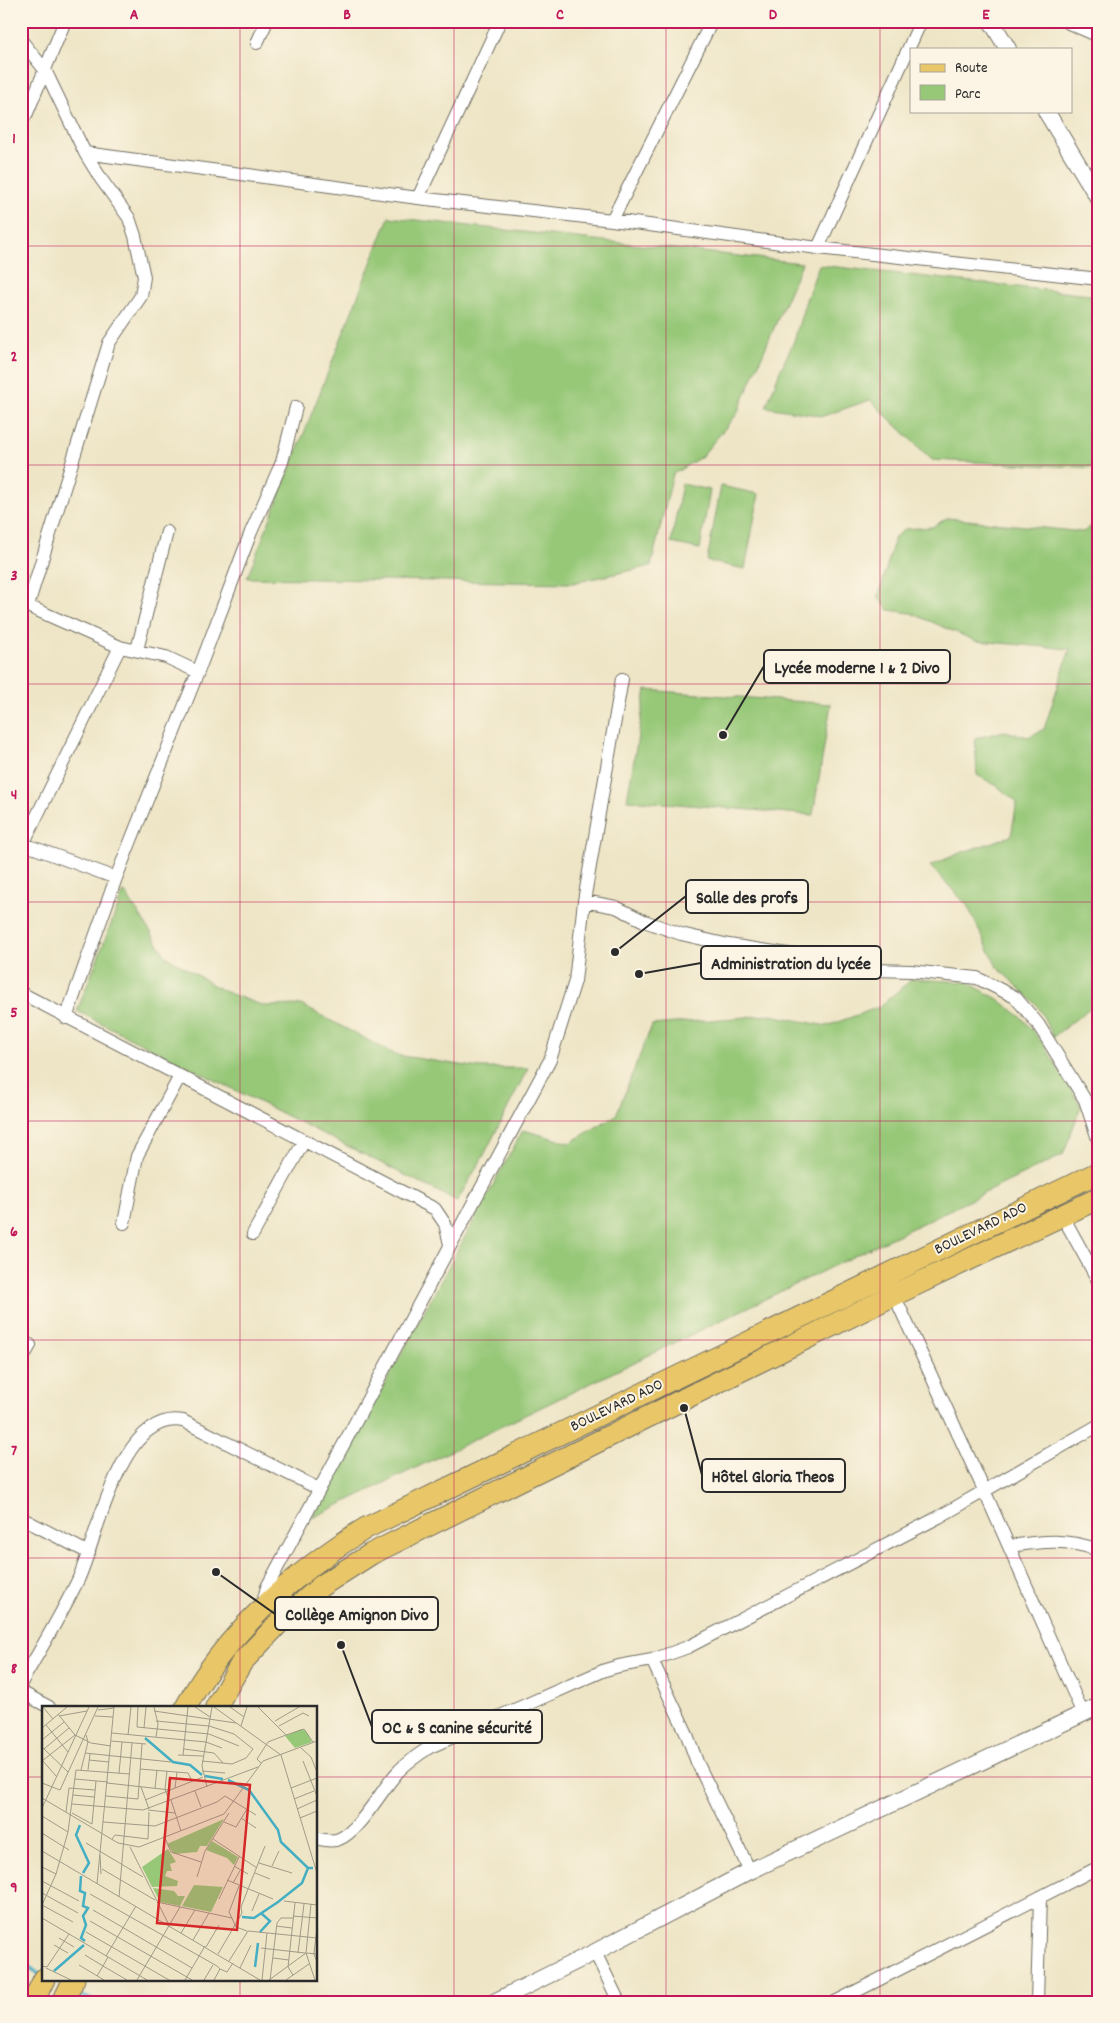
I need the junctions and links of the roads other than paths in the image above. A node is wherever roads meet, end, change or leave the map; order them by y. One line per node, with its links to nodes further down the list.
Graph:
1 (65, 21): 12 (street)
2 (267, 21): 10 (street)
3 (500, 21): 16 (street)
4 (712, 21): 18 (street)
5 (921, 21): 19 (street)
6 (991, 21): 11 (street)
7 (1069, 21): 8 (street)
8 (1099, 34)
9 (21, 40): 12 (street)
10 (257, 43)
11 (1007, 48)
12 (45, 70): 14 (street); 15 (street)
13 (1047, 112): 17 (street)
14 (21, 122)
15 (85, 154): 16 (street); 23 (street)
16 (418, 198): 18 (street)
17 (1099, 199)
18 (612, 220): 19 (street)
19 (818, 248): 20 (street)
20 (1099, 279)
21 (296, 407): 26 (street)
22 (167, 532): 25 (street)
23 (24, 604): 24 (street)
24 (120, 647): 25 (street); 28 (street)
25 (137, 650): 26 (street)
26 (198, 672): 29 (street)
27 (622, 679): 30 (street)
28 (22, 843): 29 (street)
29 (116, 878): 32 (street)
30 (584, 901): 35 (street); 41 (street)
31 (21, 993): 32 (street)
32 (66, 1018): 33 (street)
33 (180, 1076): 34 (street); 39 (street)
34 (304, 1141): 40 (street); 41 (street)
35 (1099, 1142)
36 (1099, 1172): 53 (main road, BOULEVARD ADO)
37 (1099, 1198): 38 (main road, BOULEVARD ADO)
38 (1062, 1215): 42 (street); 43 (main road, BOULEVARD ADO)
39 (124, 1223)
40 (253, 1234)
41 (450, 1244): 47 (street)
42 (1099, 1282)
43 (894, 1295): 48 (street); 59 (main road, BOULEVARD ADO)
44 (30, 1345): 45 (street)
45 (21, 1361)
46 (1099, 1425): 48 (street)
47 (319, 1489): 52 (street); 53 (street)
48 (984, 1490): 50 (street); 54 (street)
49 (21, 1518): 52 (street)
50 (1009, 1546): 51 (street); 61 (street)
51 (1099, 1550)
52 (89, 1553): 55 (street)
53 (261, 1611): 58 (main road, BOULEVARD ADO)
54 (652, 1660): 62 (street); 64 (street)
55 (21, 1683)
56 (21, 1692): 57 (street)
57 (47, 1706)
58 (187, 1706)
59 (217, 1706)
60 (1099, 1706): 61 (street)
61 (1083, 1714): 64 (street)
62 (318, 1839)
63 (1099, 1867): 65 (street)
64 (750, 1871): 66 (street)
65 (1040, 1897): 71 (street); 72 (street)
66 (595, 1952): 69 (street); 70 (street)
67 (43, 1981): 68 (main road)
68 (33, 2002)
69 (494, 2002)
70 (619, 2002)
71 (835, 2002)
72 (1037, 2002)

